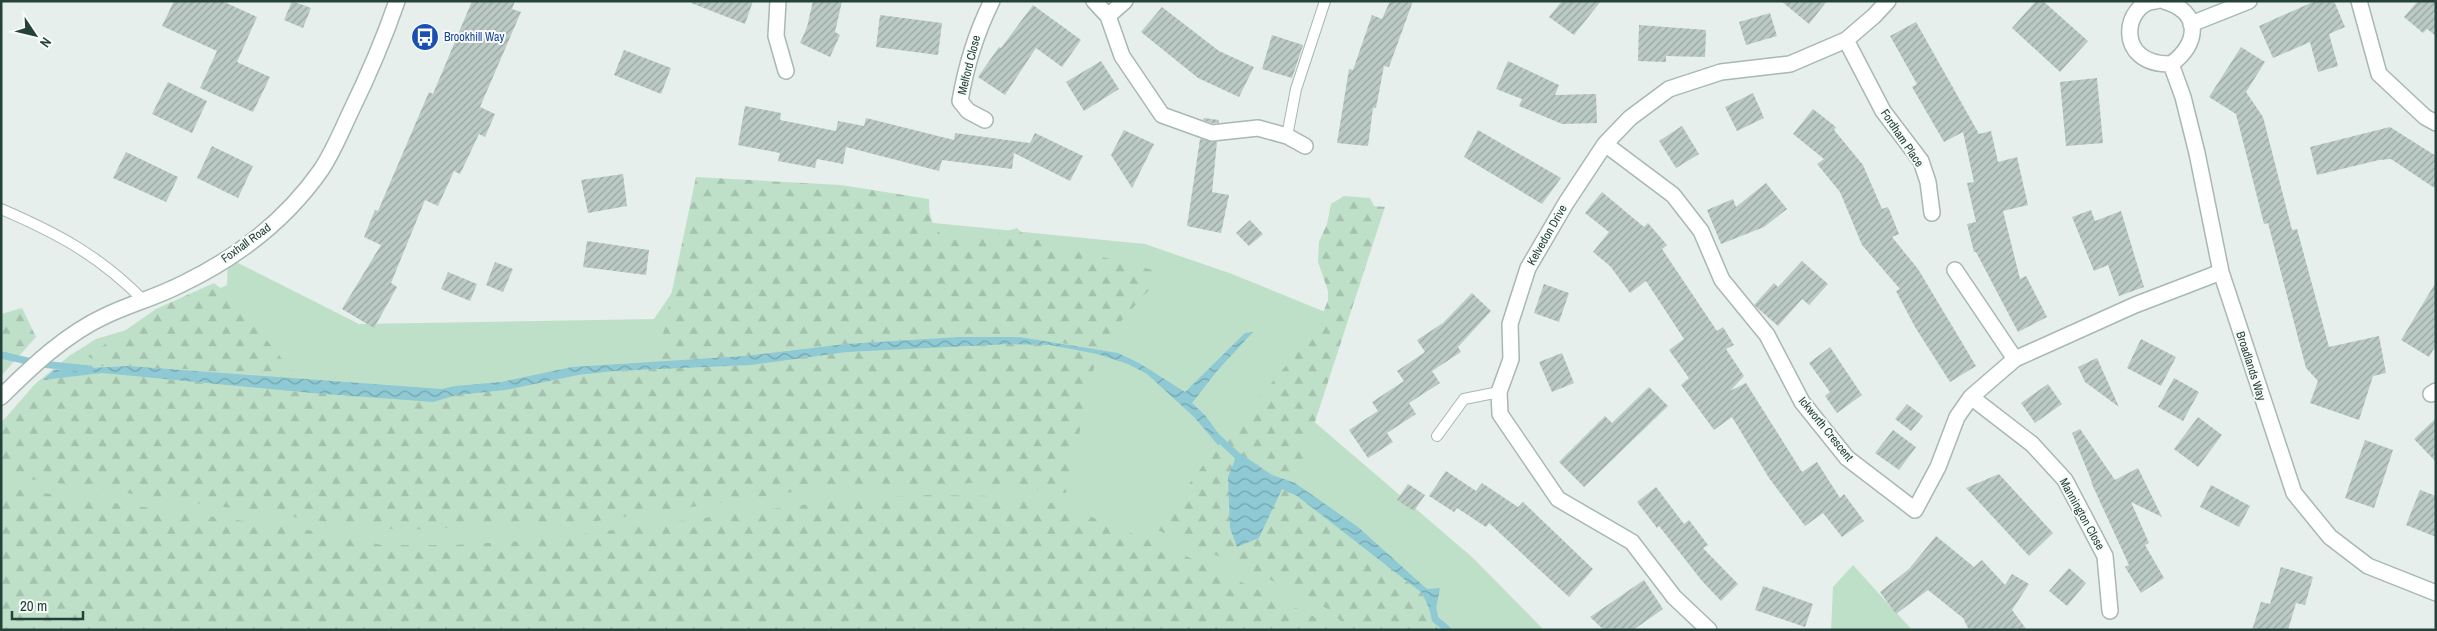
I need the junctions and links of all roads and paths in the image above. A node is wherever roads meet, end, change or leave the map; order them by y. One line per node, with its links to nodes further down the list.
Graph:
1 (398, 1): 27 (street, Foxhall Road)
2 (778, 1): 17 (street)
3 (992, 1): 18 (street, Melford Close)
4 (1094, 1): 13 (street)
5 (1125, 1): 13 (street)
6 (1325, 1): 20 (lane)
7 (1888, 1): 15 (street, Kelvedon Drive)
8 (2152, 1): 9 (street); 16 (street)
9 (2156, 1)
10 (2164, 1): 14 (street)
11 (2249, 1): 14 (street)
12 (2359, 1): 19 (street)
13 (1108, 16): 20 (street)
14 (2192, 24): 16 (street)
15 (1846, 40): 21 (street, Kelvedon Drive); 24 (street, Fordham Place)
16 (2171, 64): 26 (street, Broadlands Way)
17 (786, 71)
18 (985, 120)
19 (2436, 123)
20 (1287, 136): 22 (street)
21 (1605, 144): 29 (street, Kelvedon Drive); 31 (street, Ickworth Crescent)
22 (1305, 146)
23 (1, 209): 27 (lane)
24 (1932, 213)
25 (1955, 270): 28 (street)
26 (2221, 272): 28 (street, Ickworth Crescent); 33 (street, Broadlands Way)
27 (143, 300): 30 (street, Foxhall Road)
28 (2015, 359): 31 (street, Ickworth Crescent)
29 (1499, 392): 32 (lane); 35 (street, Kelvedon Drive)
30 (1, 397)
31 (1971, 397): 34 (street, Mannington Close)
32 (1437, 436)
33 (2436, 594)
34 (2110, 611)
35 (1709, 630)

